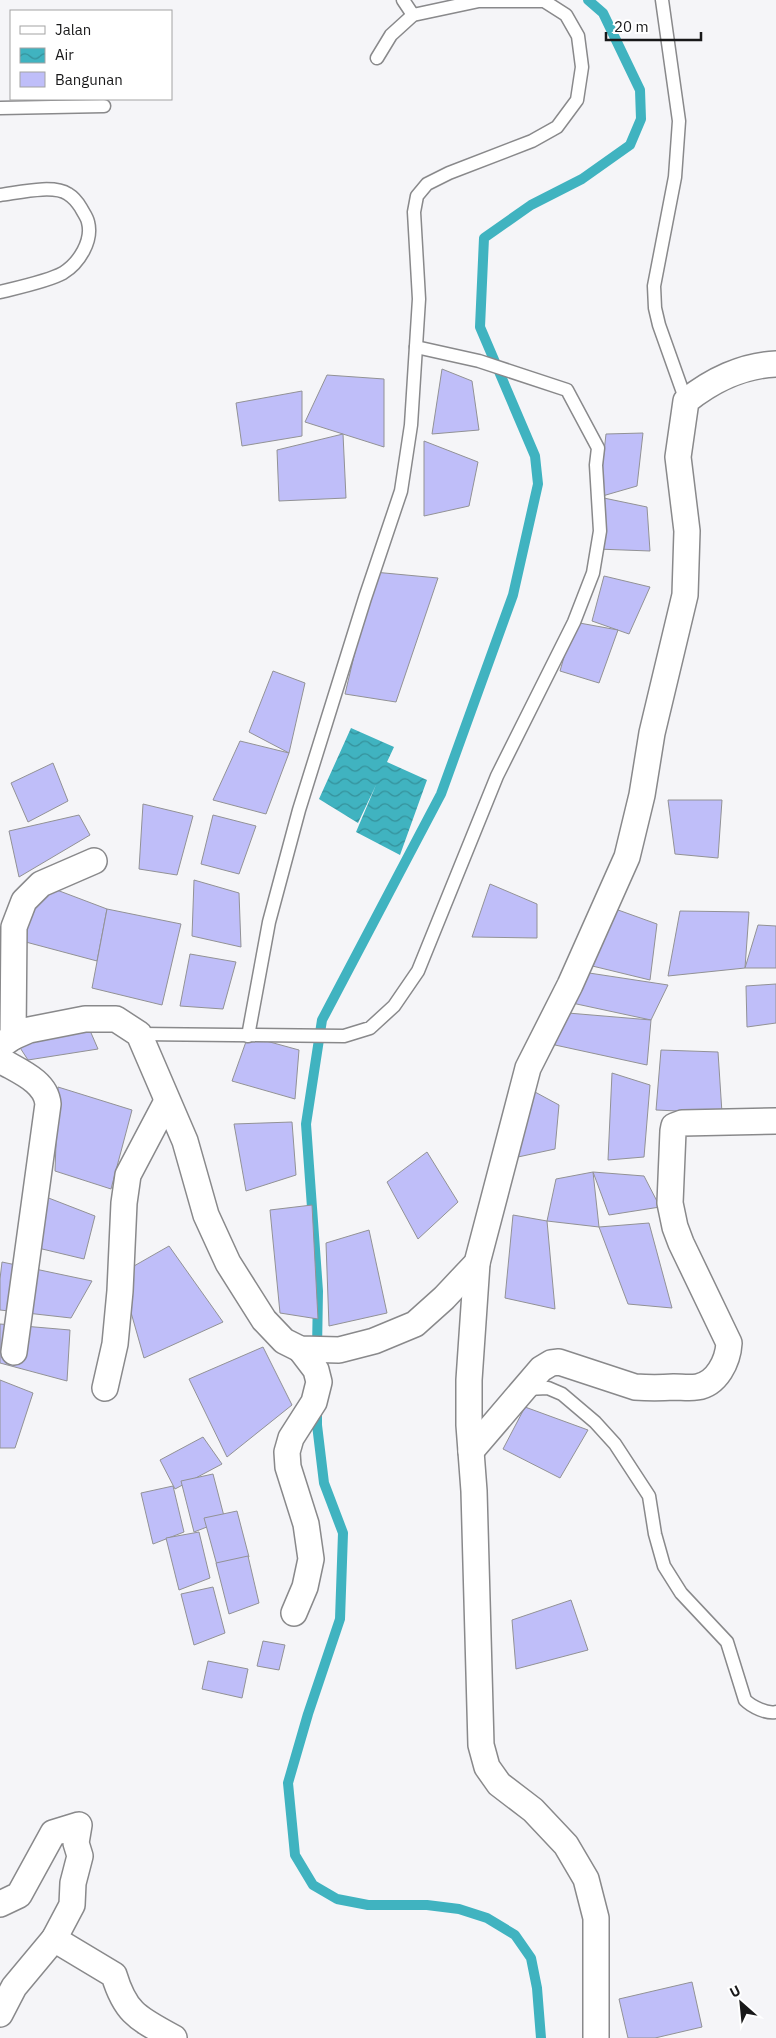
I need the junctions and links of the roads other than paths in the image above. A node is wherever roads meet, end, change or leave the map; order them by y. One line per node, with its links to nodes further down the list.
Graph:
1 (403, 0): 3 (lane)
2 (662, 0): 11 (lane)
3 (413, 15): 4 (lane); 9 (lane)
4 (377, 58)
5 (104, 106): 6 (lane)
6 (0, 108)
7 (0, 195): 8 (lane)
8 (0, 292)
9 (416, 347): 14 (lane); 14 (lane)
10 (776, 364): 11 (street)
11 (686, 401): 19 (street)
12 (94, 861): 15 (street)
13 (139, 1034): 14 (lane); 15 (street); 17 (street)
14 (248, 1036)
15 (7, 1041)
16 (0, 1060): 21 (street)
17 (166, 1101): 20 (street); 22 (street)
18 (776, 1121): 23 (street)
19 (477, 1263): 20 (street); 24 (street)
20 (300, 1349): 25 (street)
21 (14, 1352)
22 (105, 1388)
23 (524, 1389): 24 (street); 26 (lane)
24 (471, 1451): 31 (street)
25 (294, 1613)
26 (776, 1712)
27 (0, 1904): 28 (street)
28 (54, 1939): 29 (street); 30 (street)
29 (0, 2014)
30 (174, 2038)
31 (596, 2038)

